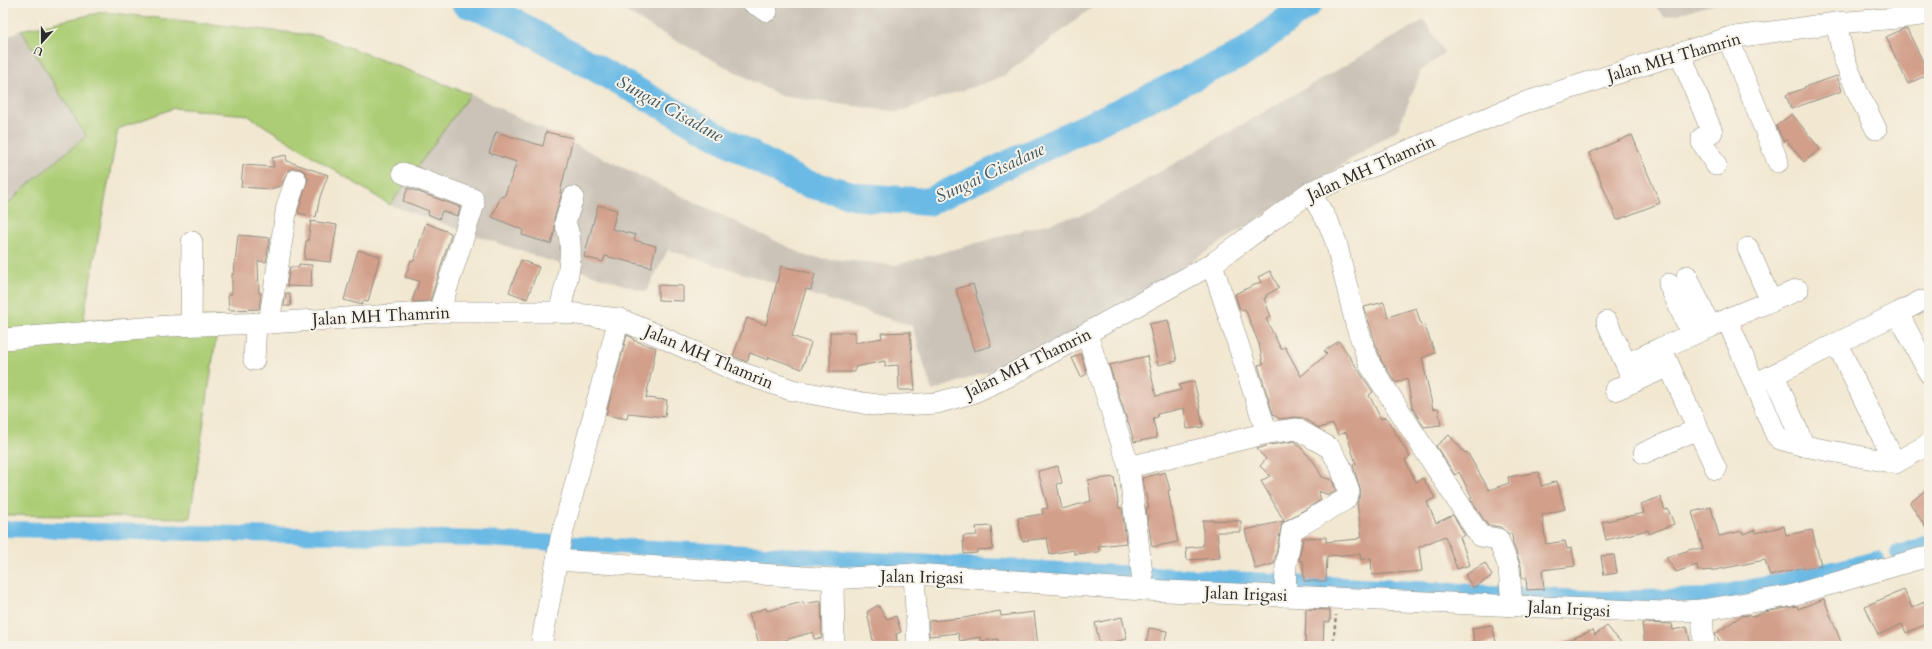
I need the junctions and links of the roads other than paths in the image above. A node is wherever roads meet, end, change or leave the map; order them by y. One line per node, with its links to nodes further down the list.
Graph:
1 (1929, 14): 2 (street, Jalan MH Thamrin)
2 (1836, 23): 3 (street, Jalan MH Thamrin); 5 (street)
3 (1728, 38): 4 (street, Jalan MH Thamrin); 6 (street)
4 (1680, 53): 7 (street); 10 (street, Jalan MH Thamrin)
5 (1876, 129)
6 (1778, 162)
7 (1716, 165)
8 (403, 173): 19 (street)
9 (296, 180): 24 (street)
10 (1310, 192): 14 (street, Jalan MH Thamrin); 51 (street)
11 (573, 197): 20 (street)
12 (192, 242): 25 (street)
13 (1748, 248): 18 (street)
14 (1212, 264): 27 (street, Jalan MH Thamrin); 38 (street)
15 (1678, 280): 26 (street)
16 (1798, 290): 18 (street)
17 (1921, 301): 21 (street)
18 (1771, 302): 26 (street)
19 (439, 312): 20 (street, Jalan MH Thamrin); 24 (street, Jalan MH Thamrin)
20 (559, 312): 22 (street, Jalan MH Thamrin)
21 (1898, 313): 29 (street); 33 (street)
22 (619, 319): 27 (street, Jalan MH Thamrin); 45 (street)
23 (1607, 322): 32 (street)
24 (262, 323): 25 (street, Jalan MH Thamrin); 31 (street)
25 (191, 325): 28 (street, Jalan MH Thamrin)
26 (1710, 327): 30 (street); 35 (street)
27 (1087, 334): 43 (street)
28 (3, 339)
29 (1837, 344): 34 (street); 42 (street)
30 (1665, 357): 32 (street); 37 (street)
31 (254, 360)
32 (1630, 373): 36 (street)
33 (1929, 373)
34 (1774, 375): 35 (street); 40 (street)
35 (1755, 384): 40 (street)
36 (1616, 390)
37 (1698, 430): 41 (street); 44 (street)
38 (1267, 432): 43 (street); 50 (street)
39 (1929, 444): 42 (street)
40 (1804, 446): 42 (street)
41 (1644, 453)
42 (1896, 463)
43 (1129, 467): 49 (street)
44 (1716, 469)
45 (559, 551): 48 (street, Jalan Irigasi); 53 (street)
46 (1929, 556): 52 (street, Jalan Irigasi)
47 (914, 574): 48 (street, Jalan Irigasi); 49 (street, Jalan Irigasi); 55 (street)
48 (833, 579): 54 (street)
49 (1143, 582): 50 (street, Jalan Irigasi)
50 (1286, 587): 51 (street, Jalan Irigasi)
51 (1511, 596): 52 (street, Jalan Irigasi)
52 (1702, 610): 56 (street)
53 (541, 646)
54 (834, 646)
55 (918, 646)
56 (1704, 646)

